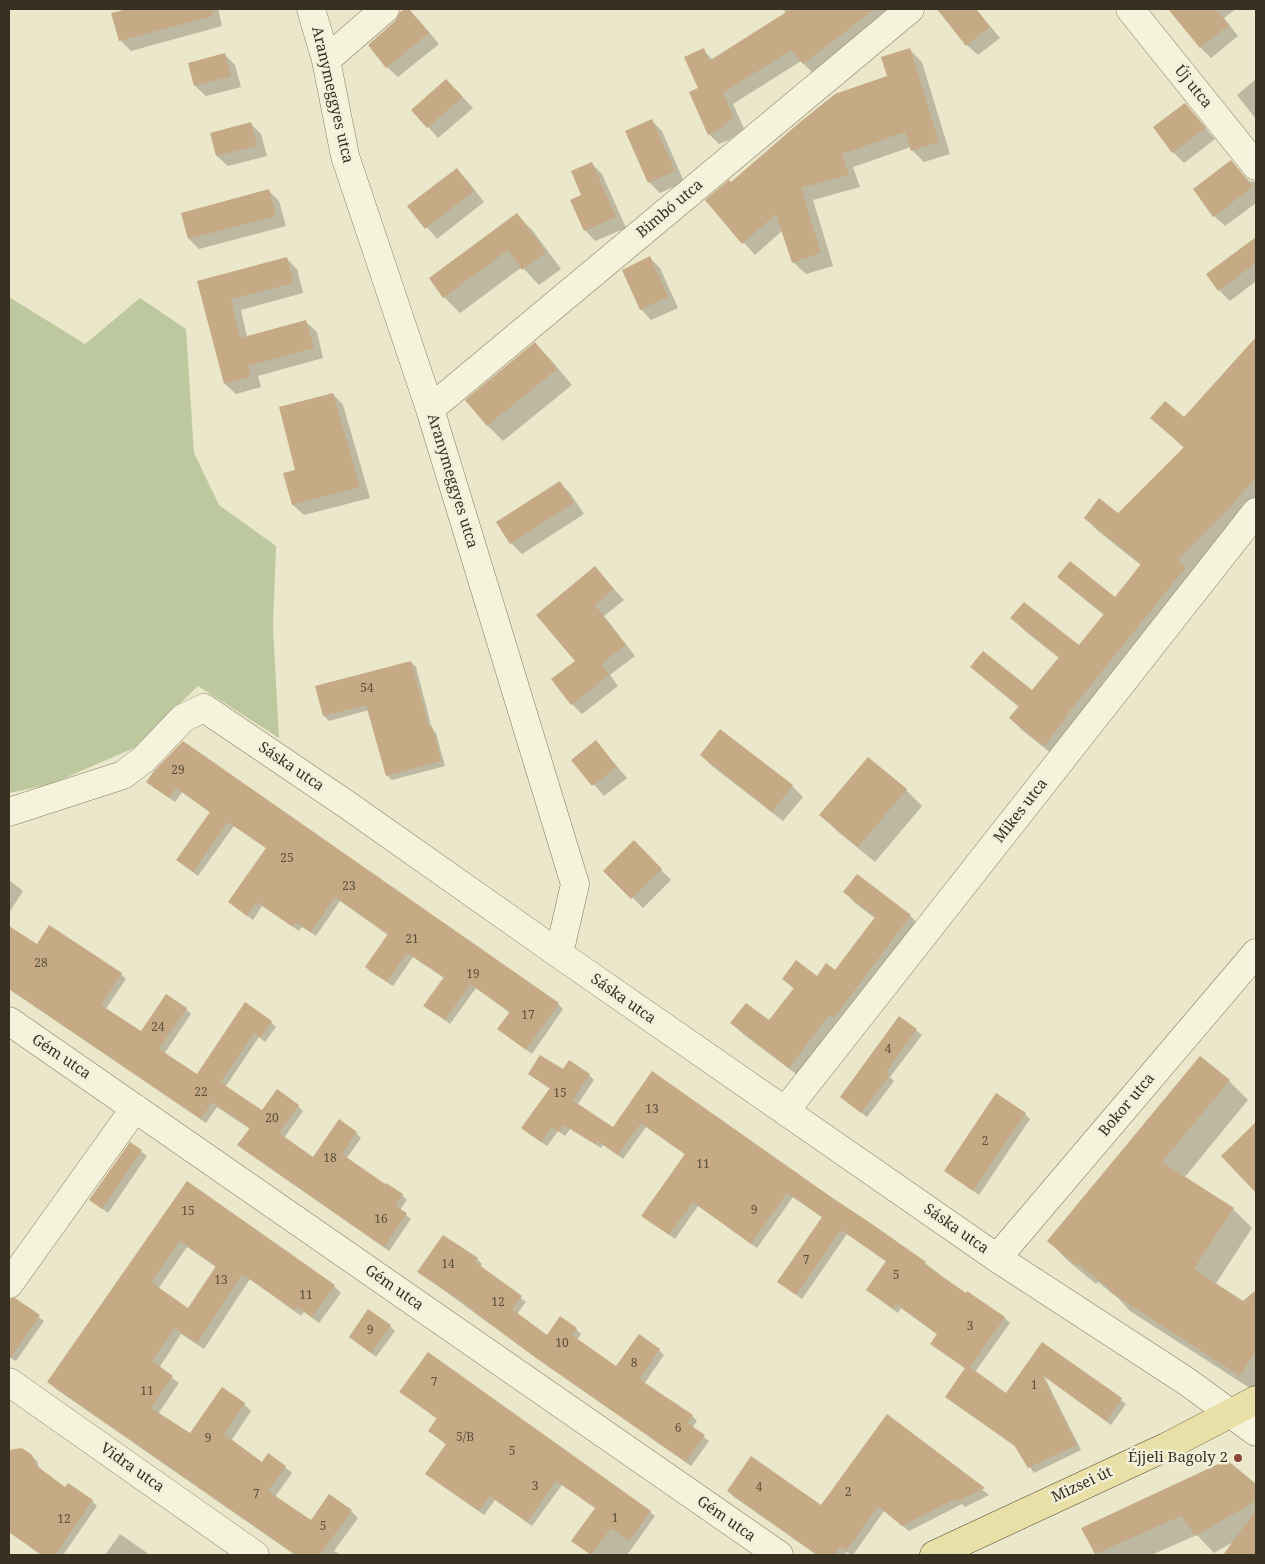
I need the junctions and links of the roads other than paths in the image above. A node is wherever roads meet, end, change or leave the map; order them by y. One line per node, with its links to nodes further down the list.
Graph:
1 (311, 9): 5 (street, Aranymeggyes utca)
2 (385, 9): 5 (street)
3 (910, 9): 7 (street, Bimbó utca)
4 (1130, 9): 6 (street, Új utca)
5 (326, 60): 7 (street, Aranymeggyes utca)
6 (1256, 166)
7 (430, 409): 11 (street, Aranymeggyes utca)
8 (1256, 512): 14 (street, Mikes utca)
9 (9, 812): 11 (street, Sáska utca)
10 (1256, 953): 15 (street, Bokor utca)
11 (559, 954): 14 (street, Sáska utca)
12 (9, 1021): 13 (street, Gém utca)
13 (135, 1108): 16 (street); 22 (street, Gém utca)
14 (785, 1111): 15 (street, Sáska utca)
15 (997, 1258): 19 (street, Sáska utca)
16 (9, 1284)
17 (9, 1382): 21 (street, Vidra utca)
18 (1256, 1400): 19 (main road, Mizsei út)
19 (1230, 1414): 20 (street, Sáska utca); 23 (main road, Mizsei út)
20 (1256, 1432)
21 (255, 1555)
22 (779, 1555)
23 (934, 1555)

